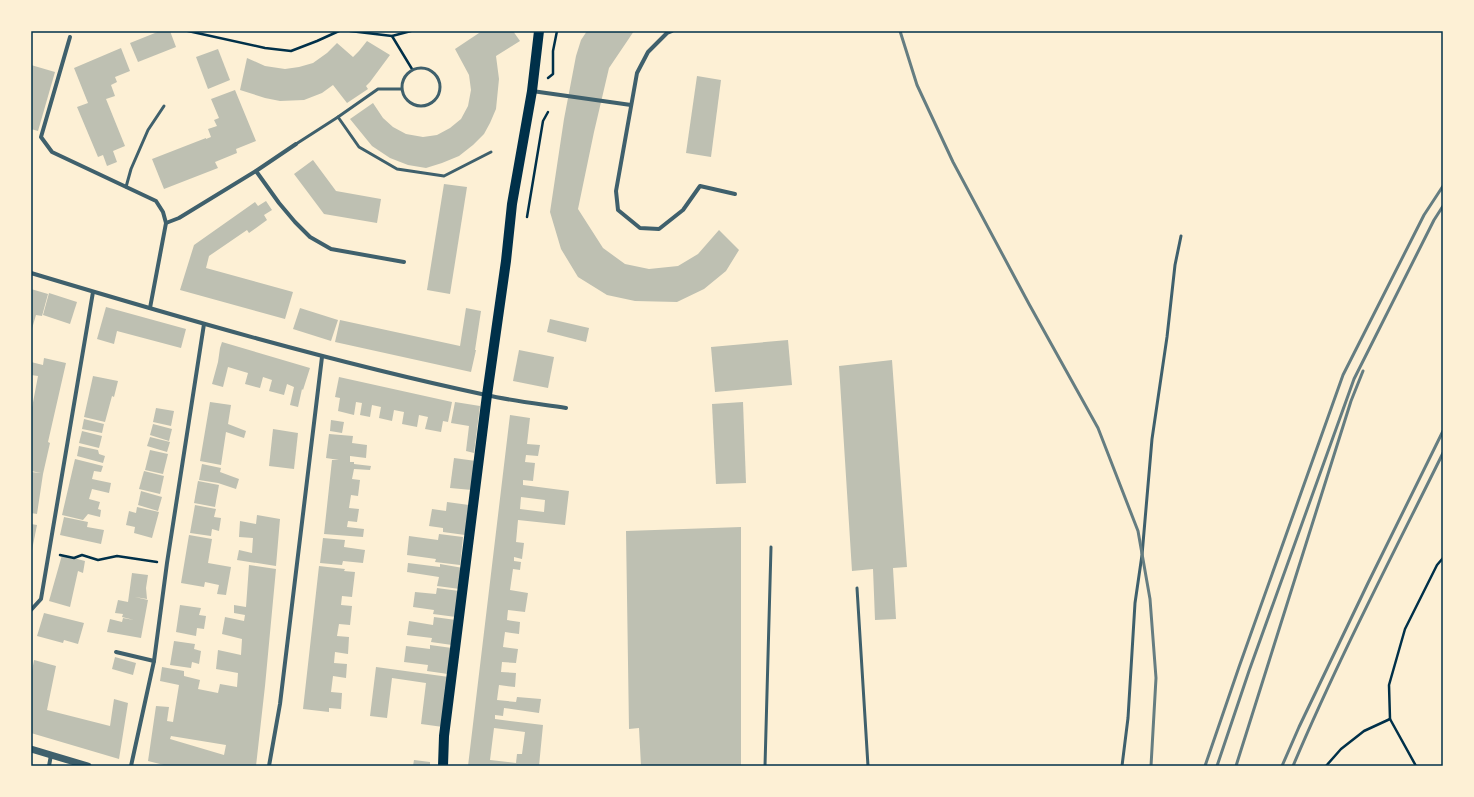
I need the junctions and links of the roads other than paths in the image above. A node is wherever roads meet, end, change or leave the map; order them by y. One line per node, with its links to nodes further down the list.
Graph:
1 (539, 31): 5 (main road)
2 (672, 31): 7 (street)
3 (70, 37): 12 (street)
4 (401, 89): 4 (lane); 8 (lane)
5 (532, 91): 7 (street); 22 (main road)
6 (164, 106): 12 (lane)
7 (631, 106): 13 (street)
8 (338, 117): 9 (lane); 10 (lane)
9 (296, 144): 11 (street)
10 (491, 152)
11 (256, 171): 14 (street); 16 (street)
12 (126, 187): 14 (street)
13 (736, 194)
14 (166, 223): 19 (street)
15 (1181, 236): 38 (lane)
16 (404, 262)
17 (31, 273): 18 (street)
18 (92, 292): 19 (street); 26 (street)
19 (150, 308): 20 (street)
20 (204, 324): 21 (street); 28 (street)
21 (322, 357): 22 (street); 34 (street)
22 (487, 395): 23 (street); 35 (main road)
23 (566, 408)
24 (770, 546): 36 (lane)
25 (857, 588): 37 (lane)
26 (31, 610)
27 (116, 652): 28 (street)
28 (154, 661): 33 (street)
29 (31, 749): 30 (street)
30 (51, 755): 31 (street); 32 (street)
31 (49, 766)
32 (88, 766)
33 (131, 766)
34 (269, 766)
35 (443, 766)
36 (765, 766)
37 (868, 766)
38 (1122, 766)

